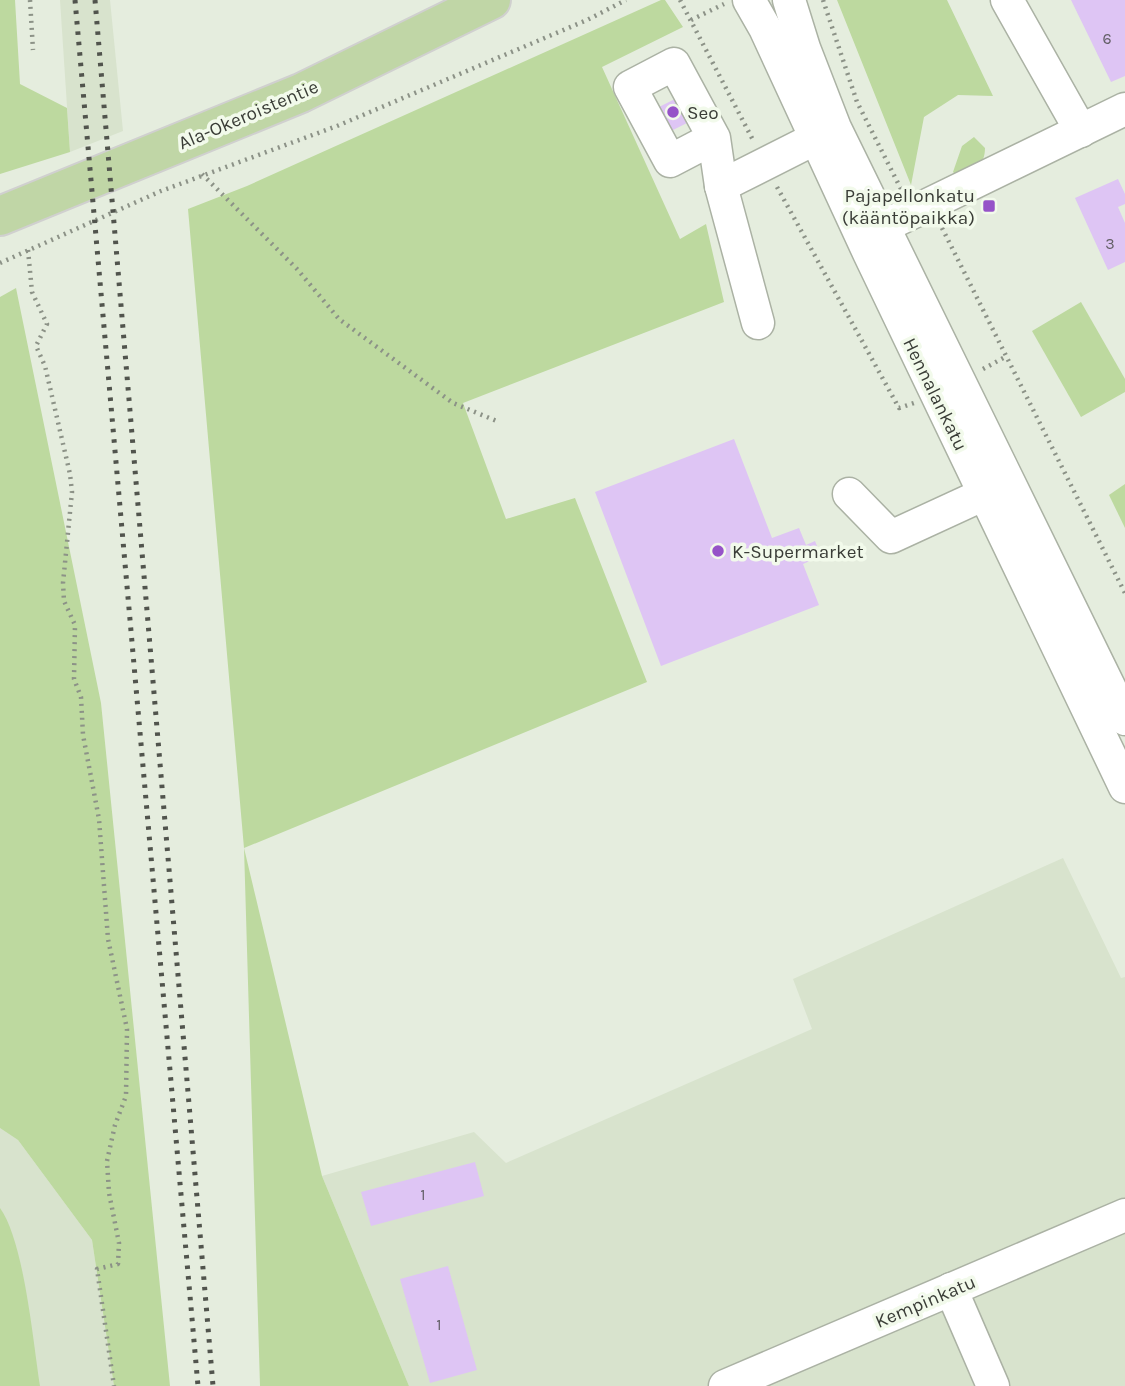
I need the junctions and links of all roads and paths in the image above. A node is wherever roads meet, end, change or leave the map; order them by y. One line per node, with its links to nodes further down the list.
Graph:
1 (30, 0): 11 (path)
2 (491, 0): 20 (main road, Ala-Okeroistentie)
3 (626, 0): 17 (path)
4 (680, 0): 10 (path)
5 (731, 0): 10 (path)
6 (748, 0): 14 (street, Hennalankatu)
7 (789, 0): 14 (street, Hennalankatu)
8 (823, 0): 19 (path)
9 (1007, 0): 13 (street)
10 (691, 20): 16 (path)
11 (33, 50)
12 (1125, 110): 13 (street)
13 (1081, 131): 19 (street)
14 (825, 133): 16 (street); 21 (street, Hennalankatu)
15 (714, 138): 18 (street)
16 (765, 164): 18 (street); 25 (path)
17 (202, 174): 22 (path); 26 (path)
18 (721, 186): 24 (street)
19 (912, 211): 21 (street); 29 (path)
20 (0, 216)
21 (872, 232): 27 (street, Hennalankatu)
22 (28, 250): 23 (path); 34 (path)
23 (0, 263)
24 (758, 323)
25 (899, 408)
26 (499, 422)
27 (997, 489): 28 (street); 30 (street, Hennalankatu); 31 (street, Hennalankatu)
28 (849, 494)
29 (1125, 593)
30 (1125, 719)
31 (1125, 787)
32 (1125, 1215): 33 (street, Kempinkatu)
33 (951, 1289): 35 (street, Kempinkatu); 36 (street)
34 (114, 1386)
35 (725, 1386)
36 (993, 1386)

